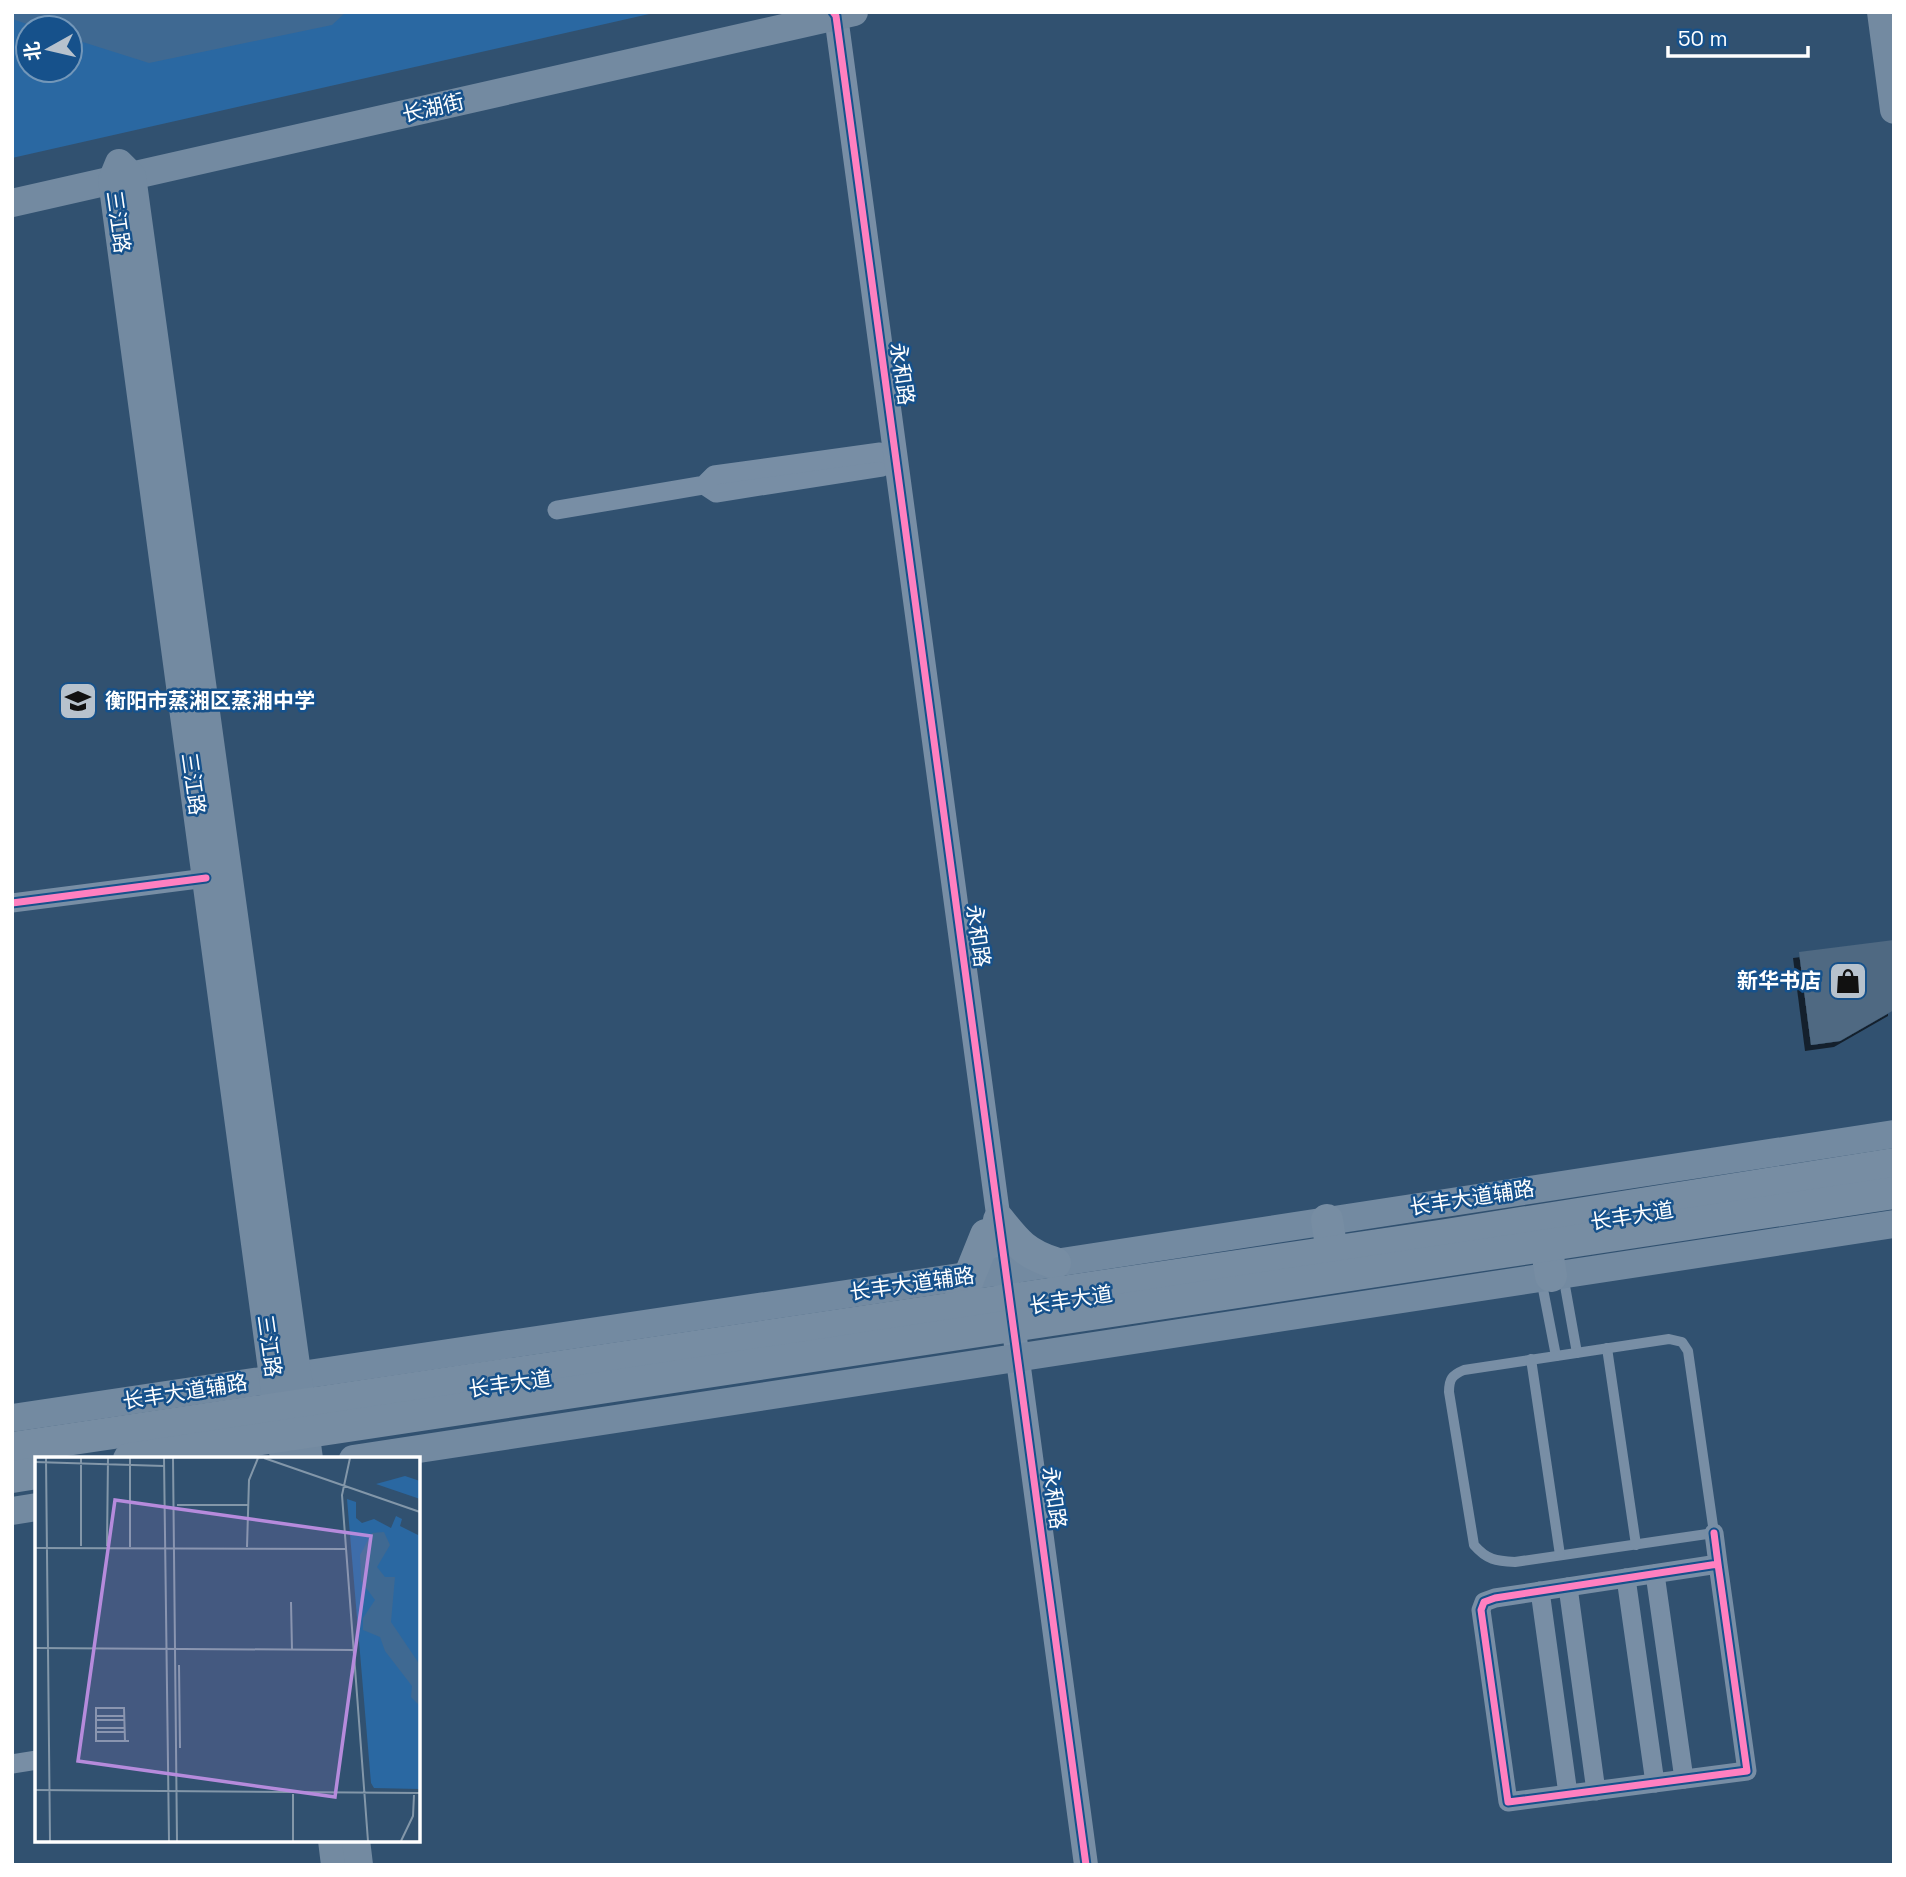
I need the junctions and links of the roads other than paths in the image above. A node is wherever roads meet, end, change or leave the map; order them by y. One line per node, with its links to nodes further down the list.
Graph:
1 (788, 12): 5 (main road, 长湖街)
2 (1881, 12): 4 (main road)
3 (834, 15): 5 (main road, 长湖街); 8 (street, 永和路)
4 (1894, 110)
5 (121, 173): 6 (main road, 长湖街); 7 (main road, 长湖街); 10 (main road, 三江路); 28 (main road, 三江路)
6 (12, 187)
7 (12, 203)
8 (886, 459): 9 (street); 17 (street, 永和路)
9 (556, 510)
10 (206, 878): 11 (street); 28 (main road, 三江路)
11 (12, 903)
12 (1894, 1135): 15 (main road, 长丰大道辅路)
13 (1894, 1164): 18 (main road, 长丰大道)
14 (1894, 1193): 18 (main road, 长丰大道)
15 (1327, 1220): 19 (main road); 20 (main road, 长丰大道辅路)
16 (1894, 1224): 18 (main road)
17 (992, 1227): 20 (main road); 21 (main road)
18 (1546, 1248): 19 (main road, 长丰大道); 21 (main road, 长丰大道); 23 (lane); 24 (lane); 25 (main road)
19 (1332, 1252): 21 (main road, 长丰大道)
20 (1055, 1263): 21 (main road, 长丰大道辅路)
21 (997, 1296): 25 (street, 永和路); 28 (main road, 长丰大道); 28 (main road, 长丰大道辅路); 28 (main road, 长丰大道)
22 (1607, 1348): 23 (lane); 36 (lane); 37 (lane)
23 (1577, 1353): 24 (lane)
24 (1556, 1356): 26 (lane)
25 (1010, 1359): 31 (main road); 54 (street, 永和路); 55 (street, 永和路)
26 (1531, 1359): 38 (lane); 38 (lane)
27 (12, 1418): 28 (main road, 长丰大道辅路)
28 (291, 1419): 29 (main road, 长丰大道); 30 (main road, 长丰大道)
29 (12, 1448)
30 (137, 1457)
31 (366, 1457)
32 (35, 1473): 33 (main road)
33 (12, 1477)
34 (35, 1507): 35 (main road)
35 (12, 1511)
36 (1714, 1534): 37 (lane); 39 (street)
37 (1636, 1545): 38 (lane)
38 (1560, 1555)
39 (1718, 1564): 40 (street); 46 (street)
40 (1655, 1574): 41 (street); 46 (street)
41 (1626, 1578): 42 (street); 47 (street)
42 (1568, 1587): 43 (street); 48 (street)
43 (1540, 1591): 49 (street); 49 (street)
44 (35, 1760): 45 (street)
45 (12, 1763)
46 (1684, 1779): 47 (street)
47 (1655, 1783): 48 (street)
48 (1597, 1791): 49 (street)
49 (1568, 1794)
50 (332, 1842): 52 (main road)
51 (356, 1842): 53 (main road)
52 (335, 1865)
53 (359, 1865)
54 (1070, 1865)
55 (1086, 1865)

